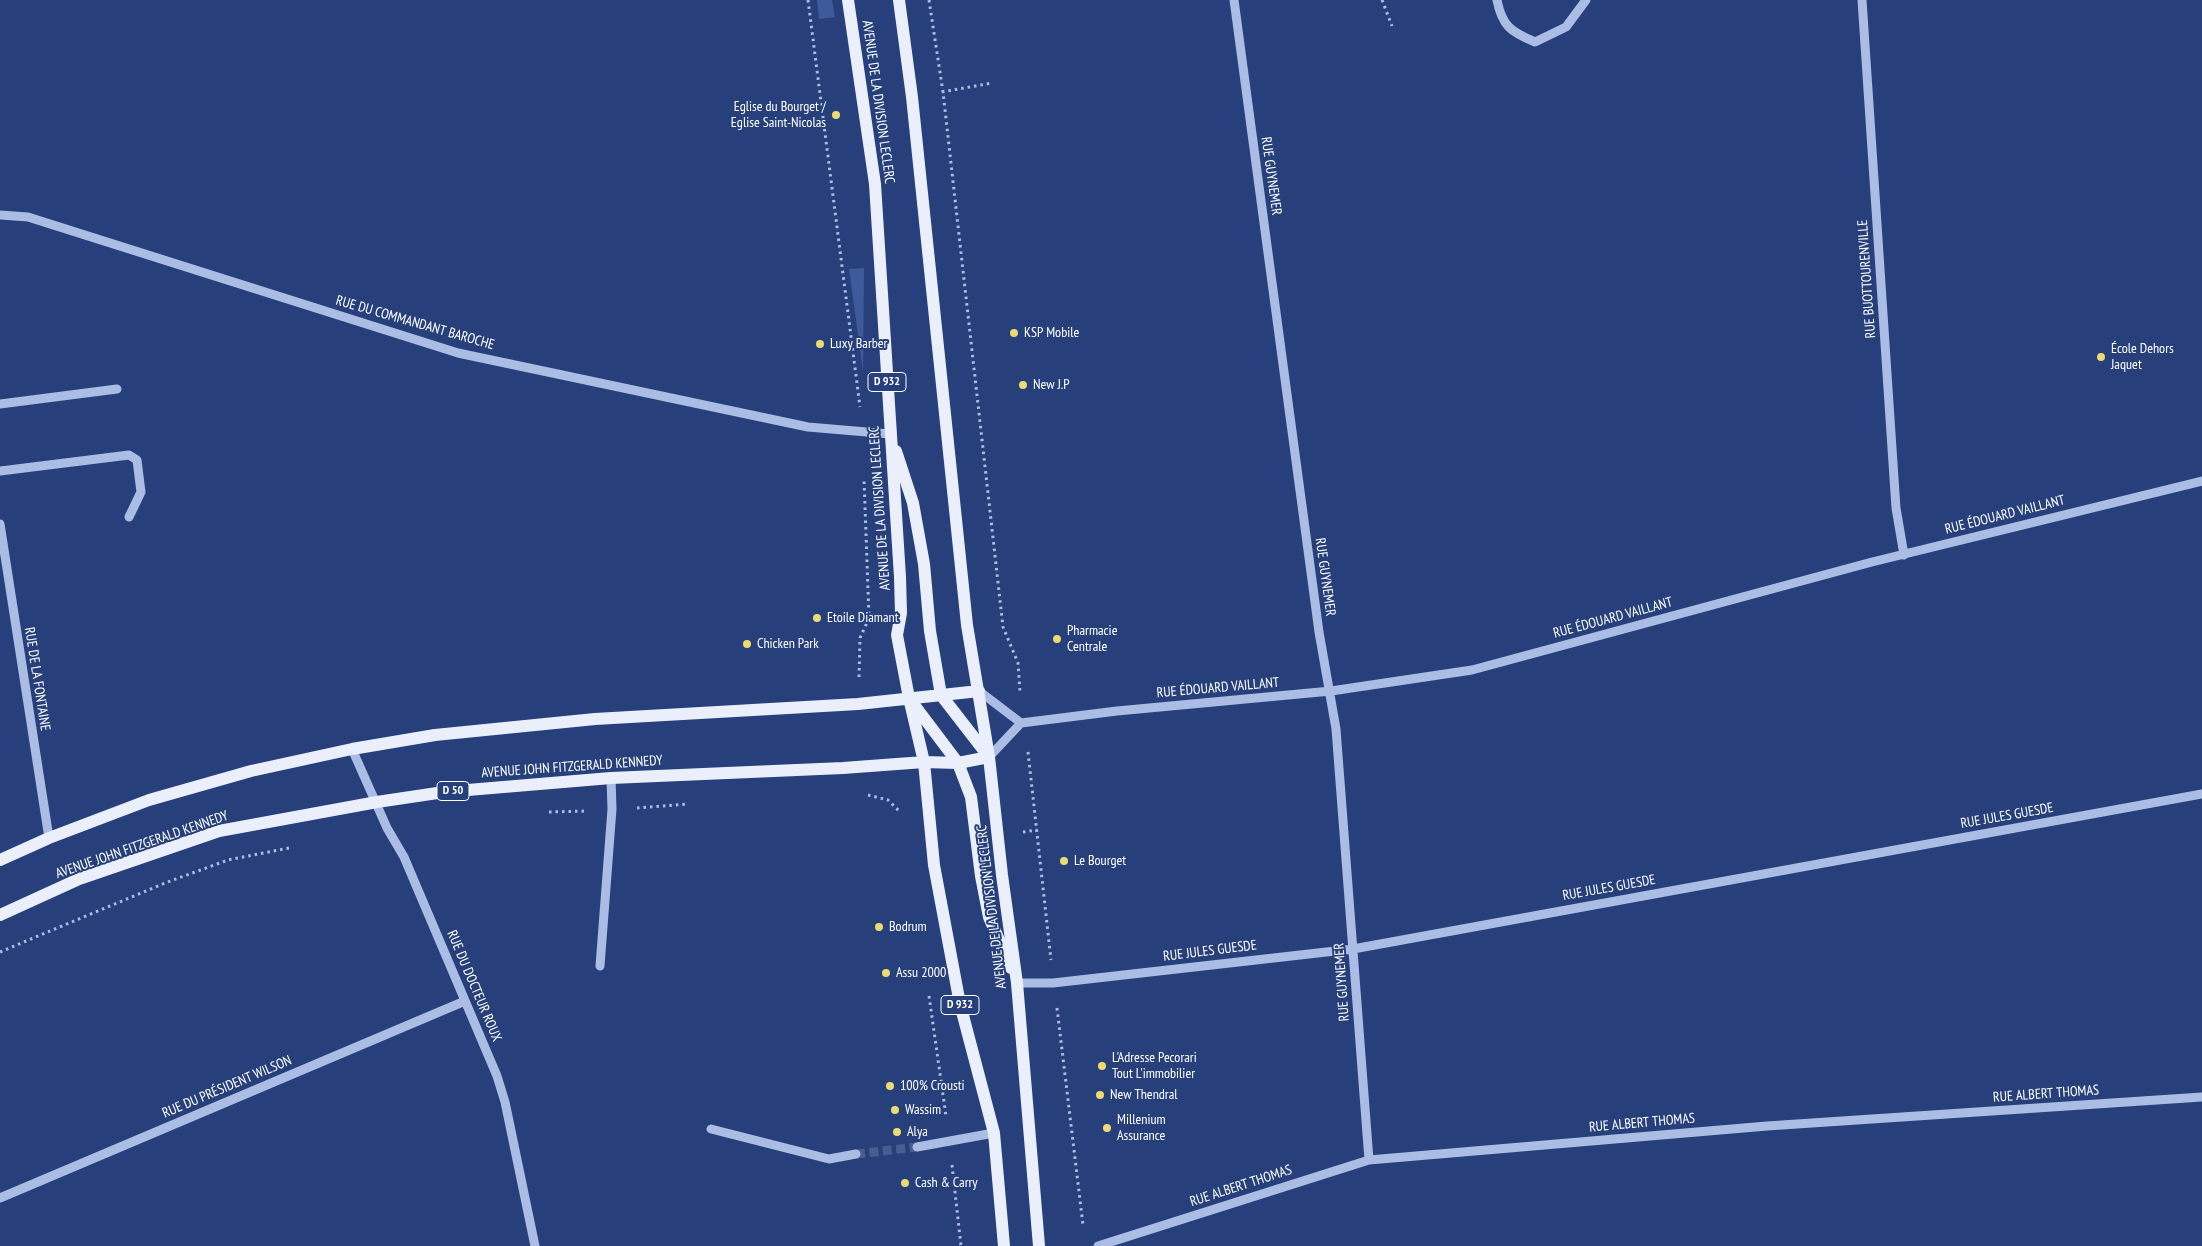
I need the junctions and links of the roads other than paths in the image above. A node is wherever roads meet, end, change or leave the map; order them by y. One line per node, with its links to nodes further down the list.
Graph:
1 (848, 0): 10 (main road, AVENUE DE LA DIVISION LECLERC / D 932)
2 (899, 0): 17 (main road, AVENUE DE LA DIVISION LECLERC)
3 (1234, 0): 18 (street, RUE GUYNEMER)
4 (1497, 0): 5 (street)
5 (1586, 0)
6 (1862, 0): 16 (street, RUE BUOTTOURENVILLE)
7 (0, 215): 10 (street, RUE DU COMMANDANT BAROCHE)
8 (117, 389): 9 (street)
9 (0, 404)
10 (890, 434): 19 (main road); 20 (main road, AVENUE DE LA DIVISION LECLERC / D 932)
11 (0, 471): 13 (street)
12 (2202, 481): 16 (street, RUE ÉDOUARD VAILLANT)
13 (129, 518)
14 (0, 524): 15 (street, RUE DE LA FONTAINE)
15 (2, 548): 29 (street, RUE DE LA FONTAINE)
16 (1904, 555): 18 (street, RUE ÉDOUARD VAILLANT)
17 (979, 691): 19 (main road); 21 (street); 23 (main road, AVENUE DE LA DIVISION LECLERC)
18 (1331, 692): 21 (street, RUE ÉDOUARD VAILLANT); 32 (street, RUE GUYNEMER)
19 (941, 695): 20 (main road); 23 (main road)
20 (909, 698): 22 (main road); 24 (main road, AVENUE DE LA DIVISION LECLERC / D 932); 25 (main road)
21 (1021, 723): 23 (street)
22 (352, 749): 28 (street, RUE DU DOCTEUR ROUX); 29 (main road)
23 (990, 758): 25 (main road, AVENUE JOHN FITZGERALD KENNEDY); 34 (main road, AVENUE DE LA DIVISION LECLERC)
24 (924, 762): 25 (main road, AVENUE JOHN FITZGERALD KENNEDY); 26 (main road, AVENUE JOHN FITZGERALD KENNEDY / D 50); 38 (main road, AVENUE DE LA DIVISION LECLERC / D 932)
25 (958, 763): 34 (main road)
26 (612, 778): 28 (main road, AVENUE JOHN FITZGERALD KENNEDY / D 50); 33 (street)
27 (2202, 794): 32 (street, RUE JULES GUESDE)
28 (377, 802): 31 (main road, AVENUE JOHN FITZGERALD KENNEDY / D 50); 35 (street, RUE DU DOCTEUR ROUX)
29 (49, 838): 30 (main road)
30 (0, 860)
31 (0, 914)
32 (1353, 949): 34 (street, RUE JULES GUESDE); 41 (street, RUE GUYNEMER)
33 (600, 966)
34 (1017, 983): 45 (main road, AVENUE DE LA DIVISION LECLERC)
35 (465, 1001): 42 (street, RUE DU PRÉSIDENT WILSON); 43 (street, RUE DU DOCTEUR ROUX)
36 (2202, 1097): 41 (street, RUE ALBERT THOMAS)
37 (710, 1129): 40 (street)
38 (994, 1134): 39 (street); 44 (main road, AVENUE DE LA DIVISION LECLERC / D 932)
39 (917, 1146)
40 (856, 1154)
41 (1370, 1160): 46 (street, RUE ALBERT THOMAS)
42 (0, 1198)
43 (535, 1246)
44 (1004, 1246)
45 (1039, 1246)
46 (1098, 1246)

